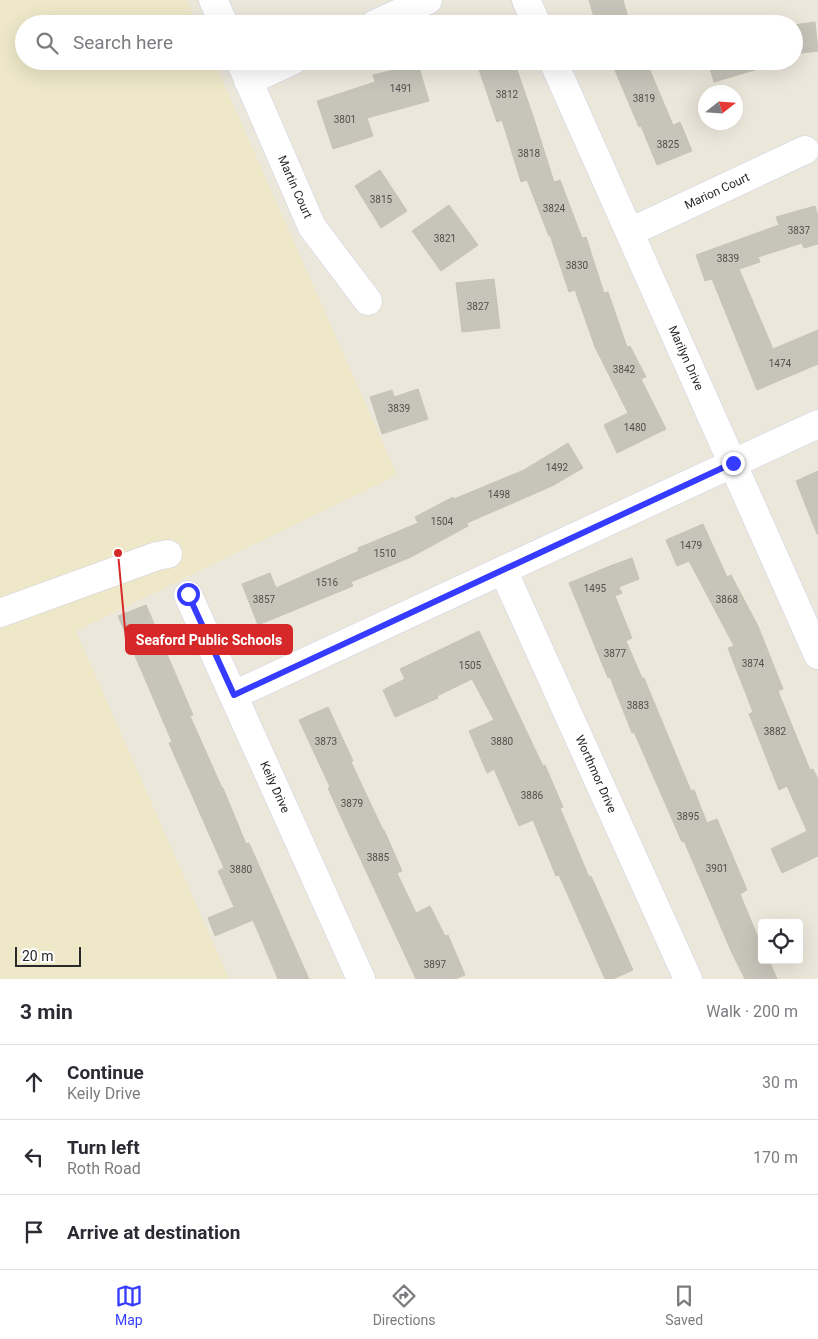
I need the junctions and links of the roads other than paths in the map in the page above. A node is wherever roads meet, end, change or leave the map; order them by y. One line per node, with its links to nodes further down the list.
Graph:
1 (213, 0): 4 (street)
2 (428, 0): 5 (street)
3 (526, 0): 6 (street)
4 (220, 15)
5 (395, 15)
6 (533, 15)
7 (557, 70): 10 (street, Marilyn Drive)
8 (244, 71): 11 (street, Martin Court)
9 (805, 150): 10 (street, Marion Court)
10 (630, 232): 13 (street, Marilyn Drive)
11 (368, 302)
12 (818, 424): 13 (street)
13 (733, 463): 15 (street); 18 (street, Marilyn Drive)
14 (168, 554): 17 (street)
15 (503, 570): 19 (street); 21 (street, Worthmor Drive)
16 (188, 594): 19 (street, Keily Drive)
17 (0, 613)
18 (818, 655)
19 (234, 695): 20 (street, Keily Drive)
20 (361, 979)
21 (688, 979)

